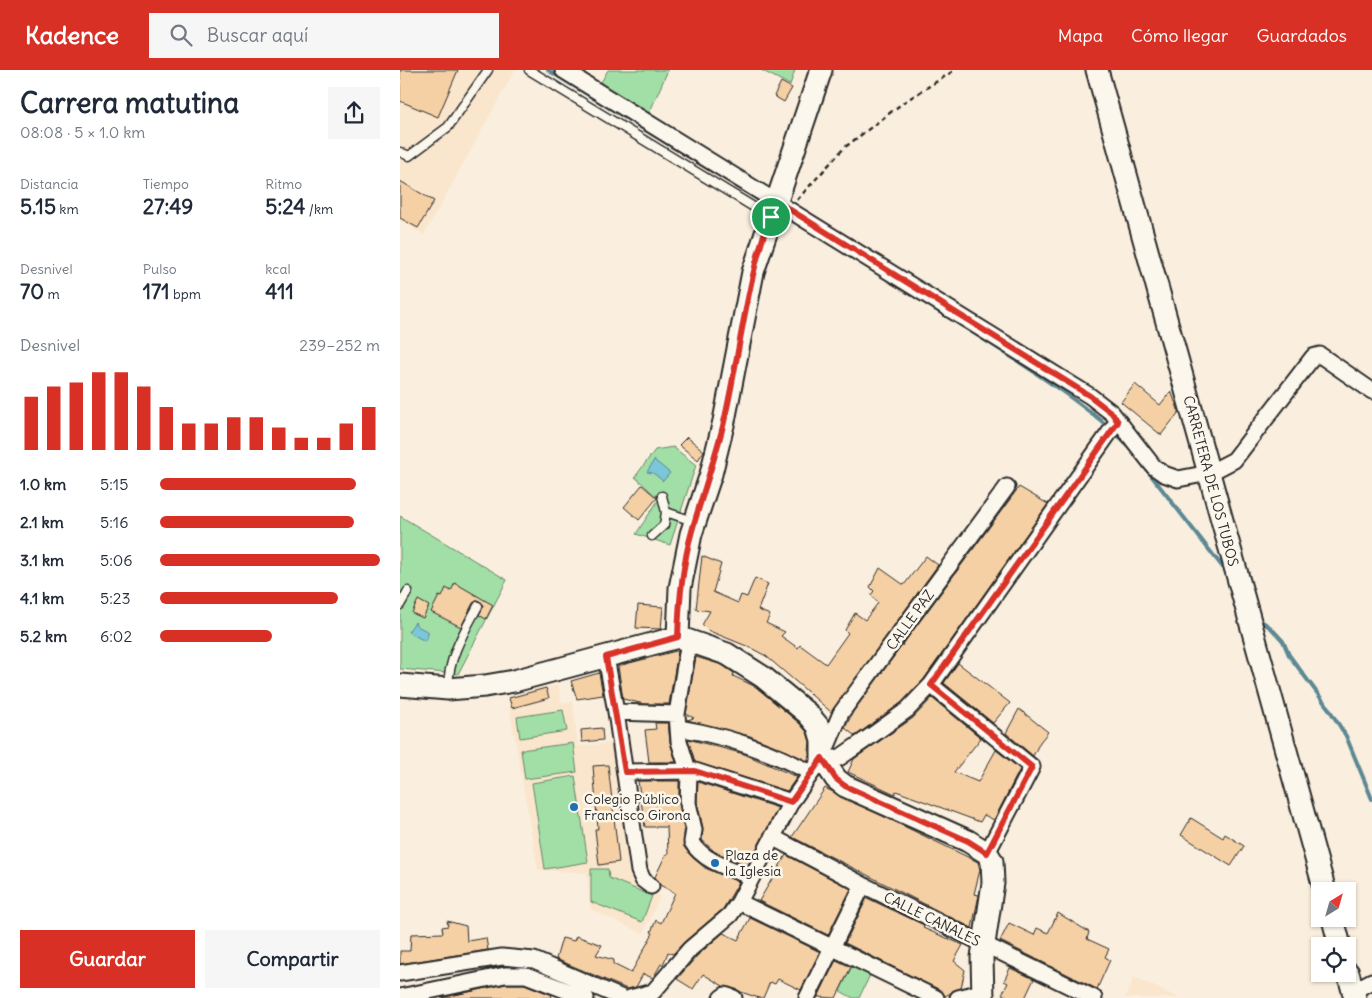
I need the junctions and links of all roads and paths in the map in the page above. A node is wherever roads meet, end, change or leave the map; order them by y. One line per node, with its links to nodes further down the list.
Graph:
1 (488, 70): 7 (lane)
2 (528, 70): 8 (lane)
3 (563, 70): 8 (street)
4 (821, 70): 8 (main road)
5 (955, 70): 8 (path)
6 (1097, 70): 11 (main road, CARRETERA DE LOS TUBOS)
7 (400, 152)
8 (775, 205): 10 (street); 15 (main road)
9 (1372, 391): 11 (street)
10 (1118, 422): 11 (street); 23 (street)
11 (1208, 473): 34 (main road, CARRETERA DE LOS TUBOS)
12 (1007, 487): 27 (street, CALLE PAZ)
13 (662, 496): 14 (lane)
14 (666, 512): 15 (lane); 16 (lane)
15 (695, 521): 20 (main road)
16 (652, 536)
17 (408, 591): 18 (lane)
18 (400, 605)
19 (478, 606): 24 (lane)
20 (683, 639): 21 (main road); 26 (street); 27 (main road)
21 (606, 657): 24 (main road); 25 (street)
22 (400, 685): 24 (main road)
23 (931, 685): 27 (street); 32 (street)
24 (448, 689)
25 (616, 712): 26 (street); 28 (street)
26 (678, 721): 27 (street); 29 (street)
27 (817, 766): 30 (street, CALLE PAZ); 32 (main road)
28 (625, 772): 29 (street); 36 (street)
29 (689, 772): 30 (street); 33 (street)
30 (791, 802): 31 (street, CALLE PAZ)
31 (772, 837): 33 (street, CALLE PAZ); 35 (street, CALLE CANALES)
32 (987, 853): 38 (main road)
33 (752, 877): 37 (street, CALLE PAZ)
34 (1322, 882)
35 (863, 885): 38 (street, CALLE CANALES); 39 (street)
36 (651, 886)
37 (740, 902): 39 (street); 49 (street, CALLE PAZ)
38 (984, 945): 45 (main road); 55 (street, CALLE CANALES)
39 (832, 947): 44 (street); 52 (street)
40 (400, 974): 48 (street)
41 (1372, 981): 42 (street)
42 (1352, 987)
43 (556, 992): 46 (street); 47 (street)
44 (920, 994): 53 (street)
45 (982, 995): 54 (street)
46 (400, 997)
47 (586, 998)
48 (622, 998)
49 (630, 998)
50 (721, 998): 51 (street)
51 (734, 998)
52 (807, 998)
53 (936, 998)
54 (958, 998)
55 (1094, 998)

